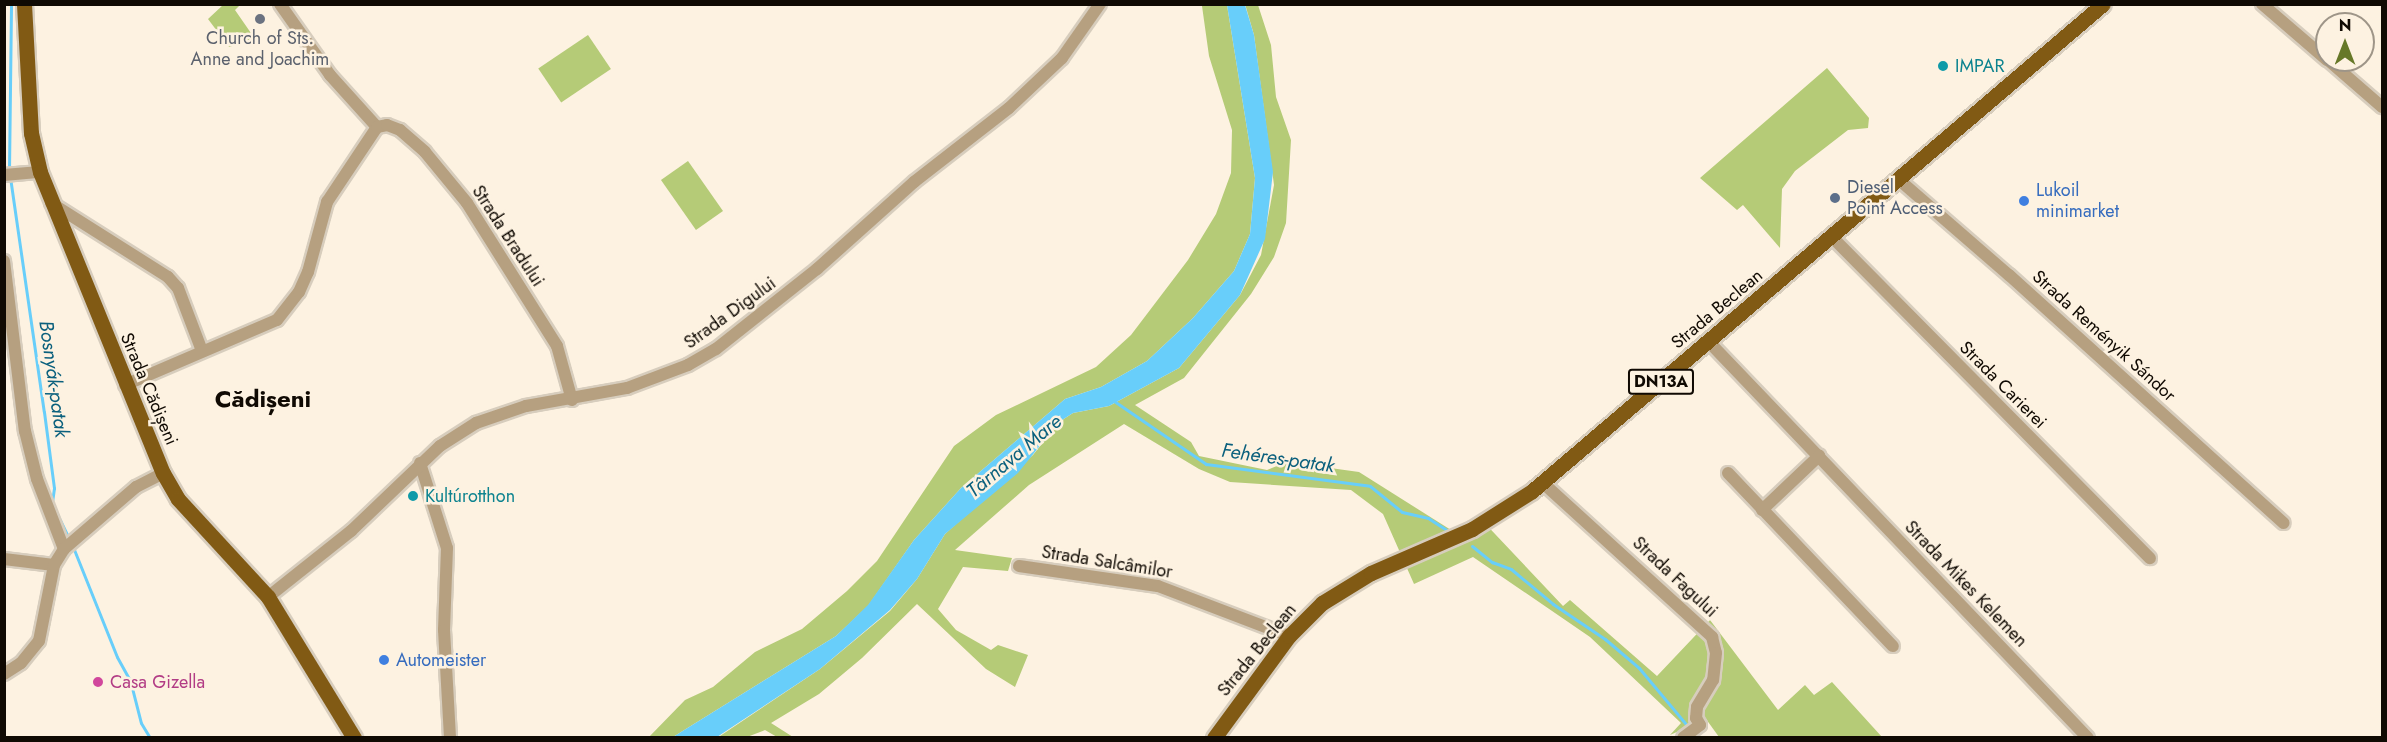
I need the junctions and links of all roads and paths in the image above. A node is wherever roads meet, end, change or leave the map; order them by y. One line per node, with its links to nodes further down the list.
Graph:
1 (24, 4): 10 (main road, Strada Cădișeni)
2 (279, 4): 9 (street)
3 (1100, 4): 19 (street, Strada Digului)
4 (2103, 4): 12 (main road, Strada Beclean / DN13A)
5 (2262, 4): 6 (street)
6 (2315, 50)
7 (2341, 72): 8 (street)
8 (2382, 106)
9 (376, 127): 17 (street); 19 (street, Strada Bradului)
10 (40, 172): 11 (street); 13 (main road, Strada Cădișeni)
11 (4, 175)
12 (1898, 179): 14 (main road, Strada Beclean / DN13A); 26 (street, Strada Reményik Sándor)
13 (51, 203): 17 (street); 18 (main road, Strada Cădișeni)
14 (1832, 237): 16 (main road, Strada Beclean / DN13A); 28 (street, Strada Carierei)
15 (4, 261): 27 (street)
16 (1709, 342): 20 (street, Strada Mikes Kelemen); 24 (main road, Strada Beclean / DN13A)
17 (202, 351): 18 (street)
18 (126, 385): 22 (main road, Strada Cădișeni)
19 (572, 400): 21 (street, Strada Digului)
20 (1819, 456): 25 (street); 40 (street, Strada Mikes Kelemen)
21 (420, 463): 32 (street, Strada Digului); 38 (street)
22 (163, 472): 27 (street); 32 (main road, Strada Cădișeni)
23 (1728, 473): 25 (street)
24 (1543, 483): 33 (main road, Strada Beclean / DN13A); 36 (street, Strada Fagului)
25 (1762, 510): 34 (street)
26 (2283, 523)
27 (65, 547): 30 (street)
28 (2150, 558)
29 (4, 559): 30 (street)
30 (54, 565): 35 (street)
31 (1019, 566): 33 (street, Strada Salcâmilor)
32 (268, 597): 37 (main road, Strada Cădișeni)
33 (1289, 636): 39 (main road, Strada Beclean / DN13A)
34 (1893, 646)
35 (4, 674)
36 (1684, 737)
37 (354, 738)
38 (450, 738)
39 (1214, 738)
40 (2088, 738)

